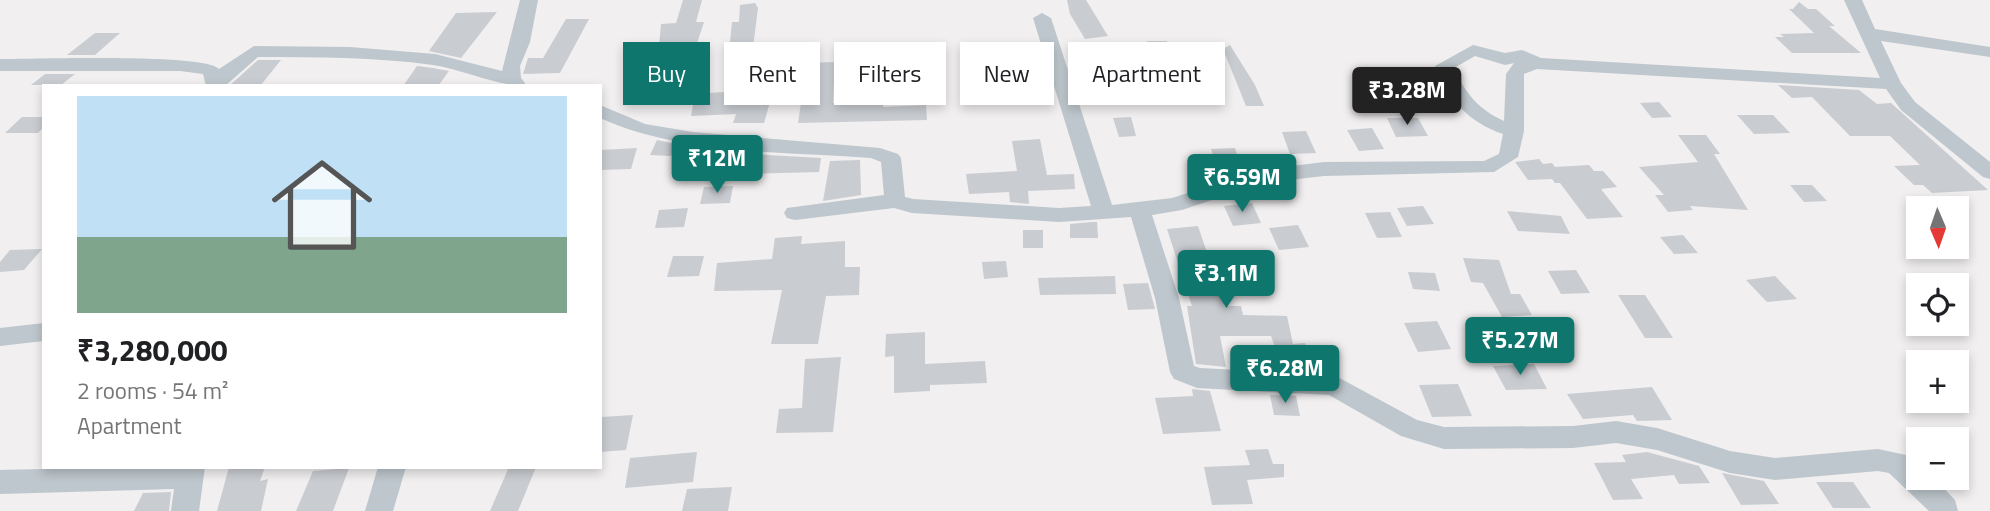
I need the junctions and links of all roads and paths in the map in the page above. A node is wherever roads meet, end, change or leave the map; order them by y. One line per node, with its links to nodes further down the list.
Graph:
1 (529, 0): 8 (street)
2 (1853, 0): 4 (street)
3 (1042, 18): 17 (street)
4 (1871, 34): 5 (street); 10 (street)
5 (1990, 52)
6 (1537, 63): 10 (street); 12 (street); 12 (street)
7 (0, 65): 9 (street)
8 (515, 82): 9 (street)
9 (216, 84)
10 (1892, 84): 13 (street)
11 (602, 112): 14 (street)
12 (1514, 131): 15 (street)
13 (1990, 172)
14 (895, 201): 16 (street); 17 (street)
15 (1139, 208): 17 (street); 23 (street)
16 (794, 213)
17 (1104, 213)
18 (42, 331): 19 (street)
19 (0, 337)
20 (391, 469): 25 (street)
21 (191, 472): 22 (street); 24 (street)
22 (0, 482)
23 (1948, 510)
24 (186, 511)
25 (379, 511)

